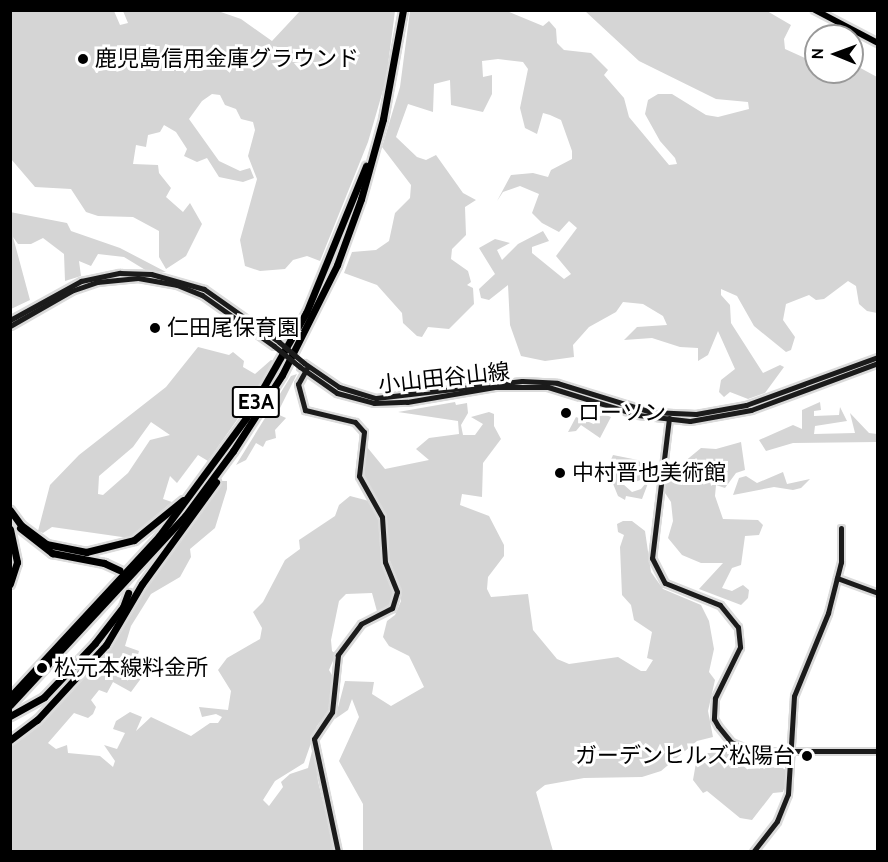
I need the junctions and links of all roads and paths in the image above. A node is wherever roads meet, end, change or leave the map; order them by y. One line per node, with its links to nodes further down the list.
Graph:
1 (403, 10): 4 (highway, E3A)
2 (815, 10): 3 (main road)
3 (878, 43)
4 (390, 88): 11 (highway, E3A); 13 (highway, E3A)
5 (10, 320): 7 (street, 小山田谷山線)
6 (10, 326): 7 (street, 小山田谷山線)
7 (276, 344): 10 (street, 小山田谷山線, bridge)
8 (878, 357): 12 (street, 小山田谷山線)
9 (878, 363): 12 (street, 小山田谷山線)
10 (304, 367): 12 (street, 小山田谷山線); 28 (street)
11 (282, 375): 23 (highway, E3A); 25 (highway)
12 (669, 417): 27 (street)
13 (227, 447): 14 (highway); 22 (highway, E3A)
14 (10, 512): 17 (highway)
15 (842, 528): 18 (street)
16 (10, 529): 19 (highway)
17 (119, 570)
18 (837, 578): 21 (street); 27 (street)
19 (10, 584)
20 (128, 593): 24 (highway)
21 (878, 593)
22 (10, 697)
23 (10, 705)
24 (10, 716)
25 (10, 740)
26 (878, 752): 27 (street)
27 (791, 753): 29 (street)
28 (338, 852)
29 (753, 852)

